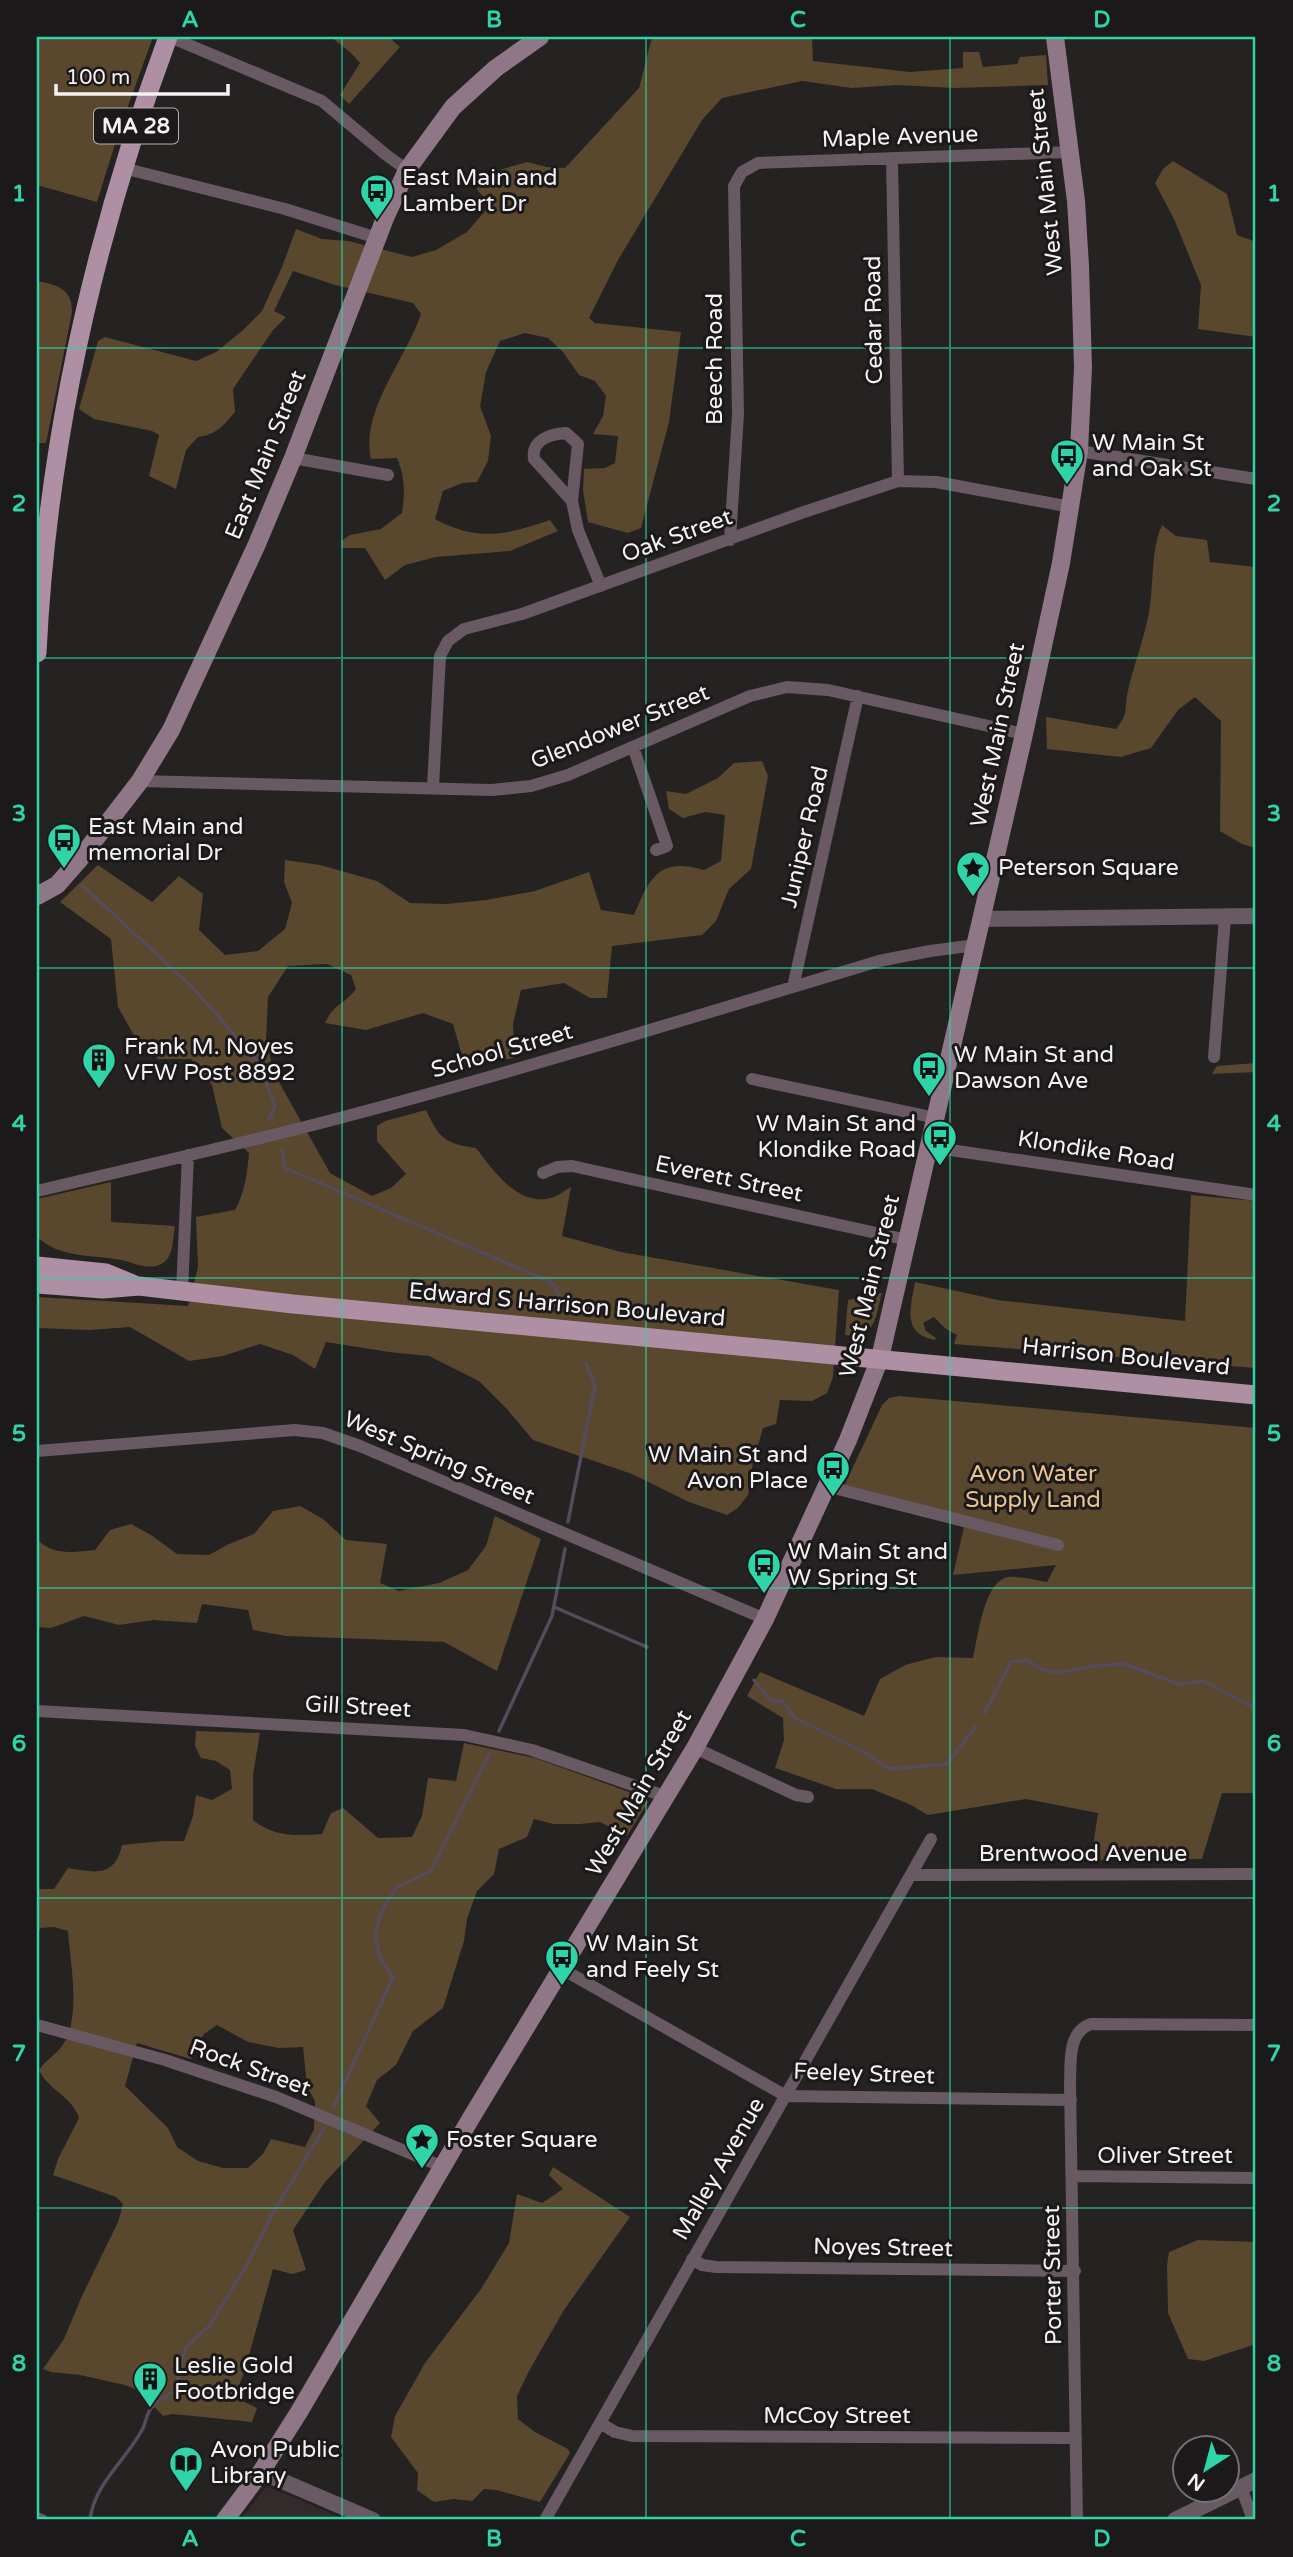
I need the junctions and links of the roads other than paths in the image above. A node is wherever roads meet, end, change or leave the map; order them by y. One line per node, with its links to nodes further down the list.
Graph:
1 (169, 37): 6 (main road, MA 28); 7 (street)
2 (540, 37): 7 (main road, East Main Street)
3 (1055, 37): 4 (main road, West Main Street)
4 (1070, 152): 5 (street, Maple Avenue); 10 (main road, West Main Street)
5 (892, 159): 8 (street, Maple Avenue); 14 (street, Cedar Road)
6 (123, 168): 9 (street); 19 (main road, MA 28)
7 (407, 170): 9 (main road, East Main Street)
8 (736, 178): 17 (street, Beech Road)
9 (377, 238): 11 (main road, East Main Street)
10 (1079, 452): 13 (street); 16 (main road, West Main Street)
11 (293, 458): 12 (street); 23 (main road, East Main Street)
12 (387, 475)
13 (1256, 479)
14 (898, 481): 16 (street, Oak Street); 17 (street, Oak Street)
15 (572, 501): 15 (street); 18 (street)
16 (1071, 507): 21 (main road, West Main Street)
17 (730, 540): 18 (street, Oak Street)
18 (601, 586): 24 (street, Oak Street)
19 (37, 653)
20 (858, 696): 21 (street, Glendower Street); 22 (street, Glendower Street); 31 (street, Juniper Road)
21 (1024, 734): 29 (main road, West Main Street)
22 (633, 747): 24 (street, Glendower Street); 25 (street)
23 (140, 781): 24 (street, Glendower Street); 26 (main road, East Main Street)
24 (433, 787)
25 (656, 850)
26 (37, 896)
27 (1256, 916): 28 (street)
28 (1225, 917): 29 (street); 32 (street)
29 (982, 919): 30 (main road, West Main Street)
30 (976, 945): 31 (street, School Street); 34 (main road, West Main Street)
31 (793, 987): 36 (street, School Street)
32 (1214, 1057)
33 (752, 1079): 34 (street)
34 (936, 1118): 35 (main road, West Main Street)
35 (930, 1147): 39 (street, Klondike Road); 40 (main road, West Main Street)
36 (188, 1155): 38 (street, School Street); 46 (street)
37 (542, 1173): 40 (street, Everett Street)
38 (37, 1191)
39 (1256, 1195)
40 (908, 1240): 47 (main road, West Main Street)
41 (37, 1251): 43 (main road)
42 (37, 1266): 43 (main road, Edward S Harrison Boulevard)
43 (106, 1273): 45 (main road, Edward S Harrison Boulevard)
44 (42, 1285): 45 (main road, Edward S Harrison Boulevard)
45 (139, 1286): 46 (main road, Edward S Harrison Boulevard)
46 (182, 1292): 47 (main road, Edward S Harrison Boulevard)
47 (880, 1358): 48 (main road, Edward S Harrison Boulevard); 51 (main road, West Main Street)
48 (991, 1369): 49 (main road, Harrison Boulevard)
49 (1256, 1395)
50 (37, 1451): 53 (street, West Spring Street)
51 (826, 1486): 52 (street); 53 (main road, West Main Street)
52 (1058, 1545)
53 (765, 1619): 55 (main road, West Main Street)
54 (37, 1711): 56 (street, Gill Street)
55 (695, 1748): 56 (main road, West Main Street); 57 (street)
56 (667, 1797): 61 (main road, West Main Street)
57 (808, 1797)
58 (931, 1839): 60 (street, Malley Avenue)
59 (1256, 1874): 60 (street, Brentwood Avenue)
60 (911, 1875): 64 (street, Malley Avenue)
61 (562, 1969): 64 (street, Feeley Street); 66 (main road, West Main Street)
62 (37, 2025): 66 (street, Rock Street)
63 (1256, 2025): 65 (street, Porter Street)
64 (786, 2096): 65 (street, Feeley Street); 69 (street, Malley Avenue)
65 (1071, 2100): 67 (street, Porter Street)
66 (443, 2167): 73 (main road, West Main Street)
67 (1073, 2176): 68 (street, Oliver Street); 70 (street, Porter Street)
68 (1256, 2178)
69 (692, 2259): 70 (street, Noyes Street); 71 (street, Malley Avenue)
70 (1075, 2271): 72 (street, Porter Street)
71 (600, 2423): 72 (street, McCoy Street); 80 (street, Malley Avenue)
72 (1076, 2438): 81 (street, Porter Street)
73 (261, 2472): 78 (main road, West Main Street); 79 (street)
74 (1256, 2480): 75 (street)
75 (1241, 2487): 82 (street); 83 (street)
76 (37, 2518): 77 (street)
77 (42, 2520)
78 (225, 2520)
79 (373, 2520)
80 (545, 2520)
81 (1077, 2520)
82 (1175, 2520)
83 (1253, 2520)

